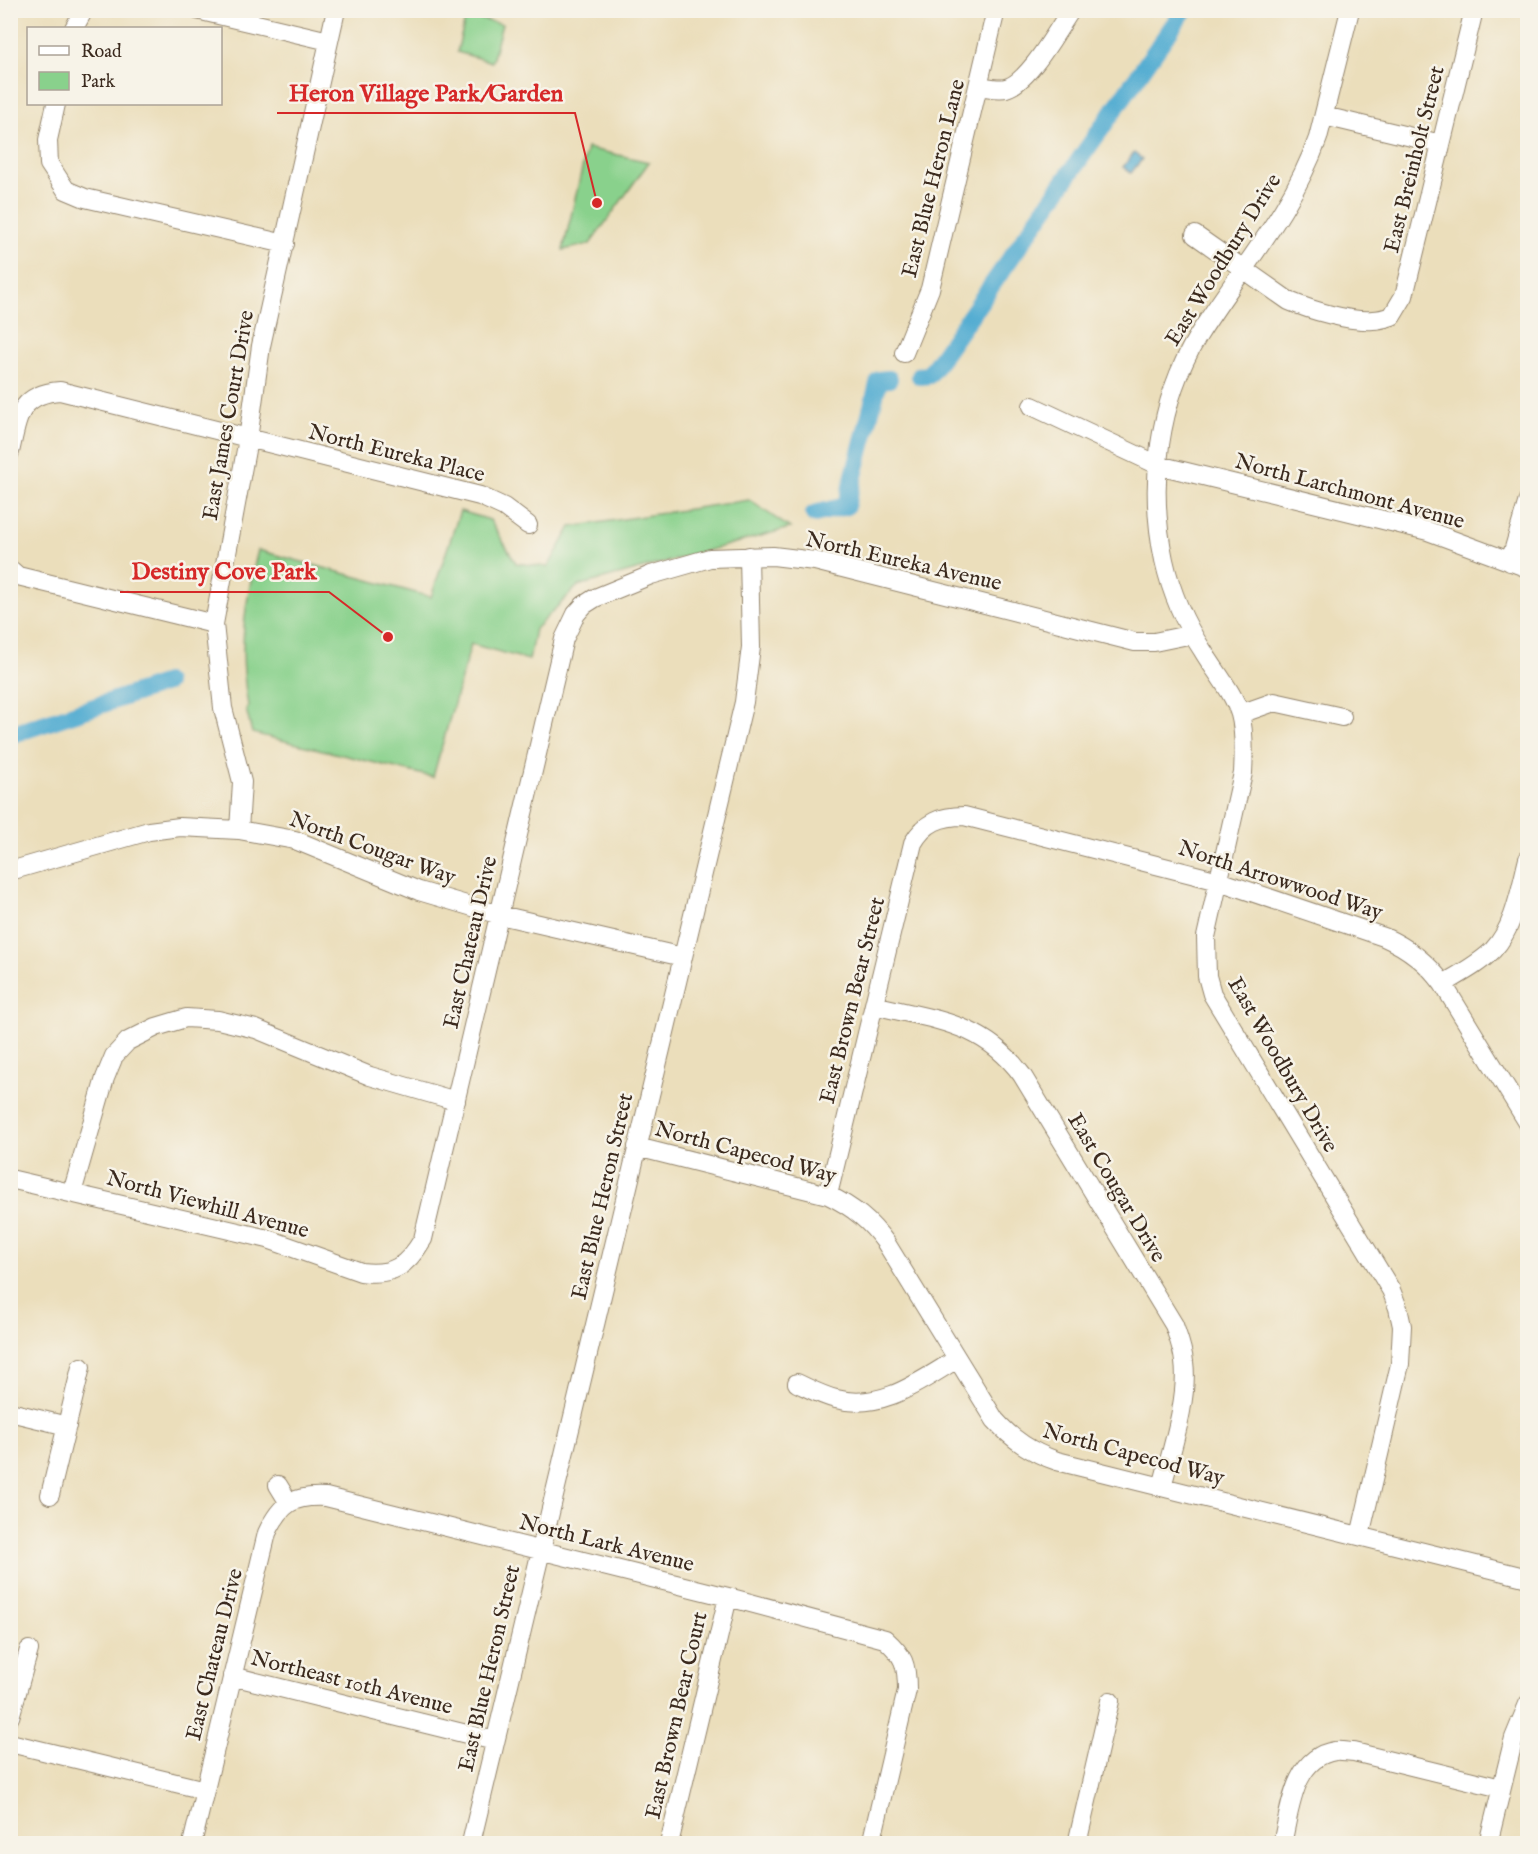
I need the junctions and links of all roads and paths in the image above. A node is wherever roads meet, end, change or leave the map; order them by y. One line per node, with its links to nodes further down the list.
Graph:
1 (84, 10): 8 (street)
2 (197, 10): 9 (street)
3 (336, 10): 9 (street, East James Court Drive)
4 (996, 10): 10 (street, East Blue Heron Lane)
5 (1071, 10): 10 (street)
6 (1350, 10): 12 (street, East Woodbury Drive)
7 (1474, 10): 13 (street, East Breinholt Street)
8 (75, 27)
9 (329, 41): 15 (street, East James Court Drive)
10 (978, 86): 17 (street, East Blue Heron Lane)
11 (56, 105): 15 (street)
12 (1324, 116): 13 (street); 16 (street, East Woodbury Drive)
13 (1441, 144): 16 (street, East Breinholt Street)
14 (1195, 235): 16 (street)
15 (285, 244): 19 (street, East James Court Drive)
16 (1243, 270): 21 (street, East Woodbury Drive)
17 (904, 353)
18 (1032, 406): 21 (street, North Larchmont Avenue)
19 (248, 439): 20 (street); 23 (street, North Eureka Place); 28 (street, East James Court Drive)
20 (10, 452)
21 (1158, 465): 25 (street, North Larchmont Avenue); 29 (street, East Woodbury Drive)
22 (1527, 500): 25 (street)
23 (528, 525)
24 (748, 556): 27 (street, North Eureka Avenue); 29 (street, North Eureka Avenue); 38 (street, East Blue Heron Street)
25 (1519, 565)
26 (13, 578): 28 (street)
27 (576, 614): 37 (street, East Chateau Drive)
28 (214, 624): 33 (street, East James Court Drive)
29 (1193, 634): 30 (street, East Woodbury Drive)
30 (1240, 714): 31 (street); 36 (street, East Woodbury Drive)
31 (1342, 717)
32 (932, 822): 36 (street, North Arrowwood Way); 40 (street, East Brown Bear Street)
33 (239, 830): 35 (street, North Cougar Way); 37 (street, North Cougar Way)
34 (1527, 859): 39 (street)
35 (10, 871)
36 (1219, 881): 39 (street, North Arrowwood Way); 57 (street, East Woodbury Drive)
37 (500, 915): 38 (street, North Cougar Way); 41 (street, East Chateau Drive)
38 (683, 957): 43 (street, East Blue Heron Street)
39 (1443, 984): 42 (street, North Arrowwood Way)
40 (874, 1005): 46 (street, East Brown Bear Street); 54 (street, East Cougar Drive)
41 (456, 1101): 45 (street); 47 (street, East Chateau Drive)
42 (1527, 1123)
43 (637, 1147): 46 (street, North Capecod Way); 58 (street, East Blue Heron Street)
44 (10, 1179): 45 (street, North Viewhill Avenue)
45 (72, 1193): 47 (street, North Viewhill Avenue)
46 (828, 1195): 48 (street, North Capecod Way)
47 (393, 1270)
48 (957, 1359): 50 (street); 54 (street, North Capecod Way)
49 (81, 1367): 52 (street)
50 (797, 1383)
51 (10, 1412): 52 (street)
52 (67, 1426): 55 (street)
53 (278, 1485): 56 (street)
54 (1162, 1487): 57 (street, North Capecod Way)
55 (50, 1495)
56 (289, 1503): 58 (street, North Lark Avenue); 62 (street, East Chateau Drive)
57 (1360, 1536): 59 (street, North Capecod Way)
58 (541, 1550): 60 (street, North Lark Avenue); 66 (street, East Blue Heron Street)
59 (1527, 1578)
60 (728, 1597): 72 (street, East Brown Bear Court); 73 (street, North Lark Avenue)
61 (29, 1650): 65 (street)
62 (232, 1676): 66 (street, Northeast 10th Avenue); 69 (street, East Chateau Drive)
63 (1110, 1701): 74 (street)
64 (1527, 1704): 68 (street)
65 (10, 1717)
66 (495, 1741): 70 (street, East Blue Heron Street)
67 (10, 1743): 69 (street)
68 (1501, 1788): 75 (street); 76 (street)
69 (205, 1790): 71 (street, East Chateau Drive)
70 (471, 1843)
71 (192, 1844)
72 (669, 1844)
73 (870, 1844)
74 (1077, 1844)
75 (1282, 1844)
76 (1488, 1844)

